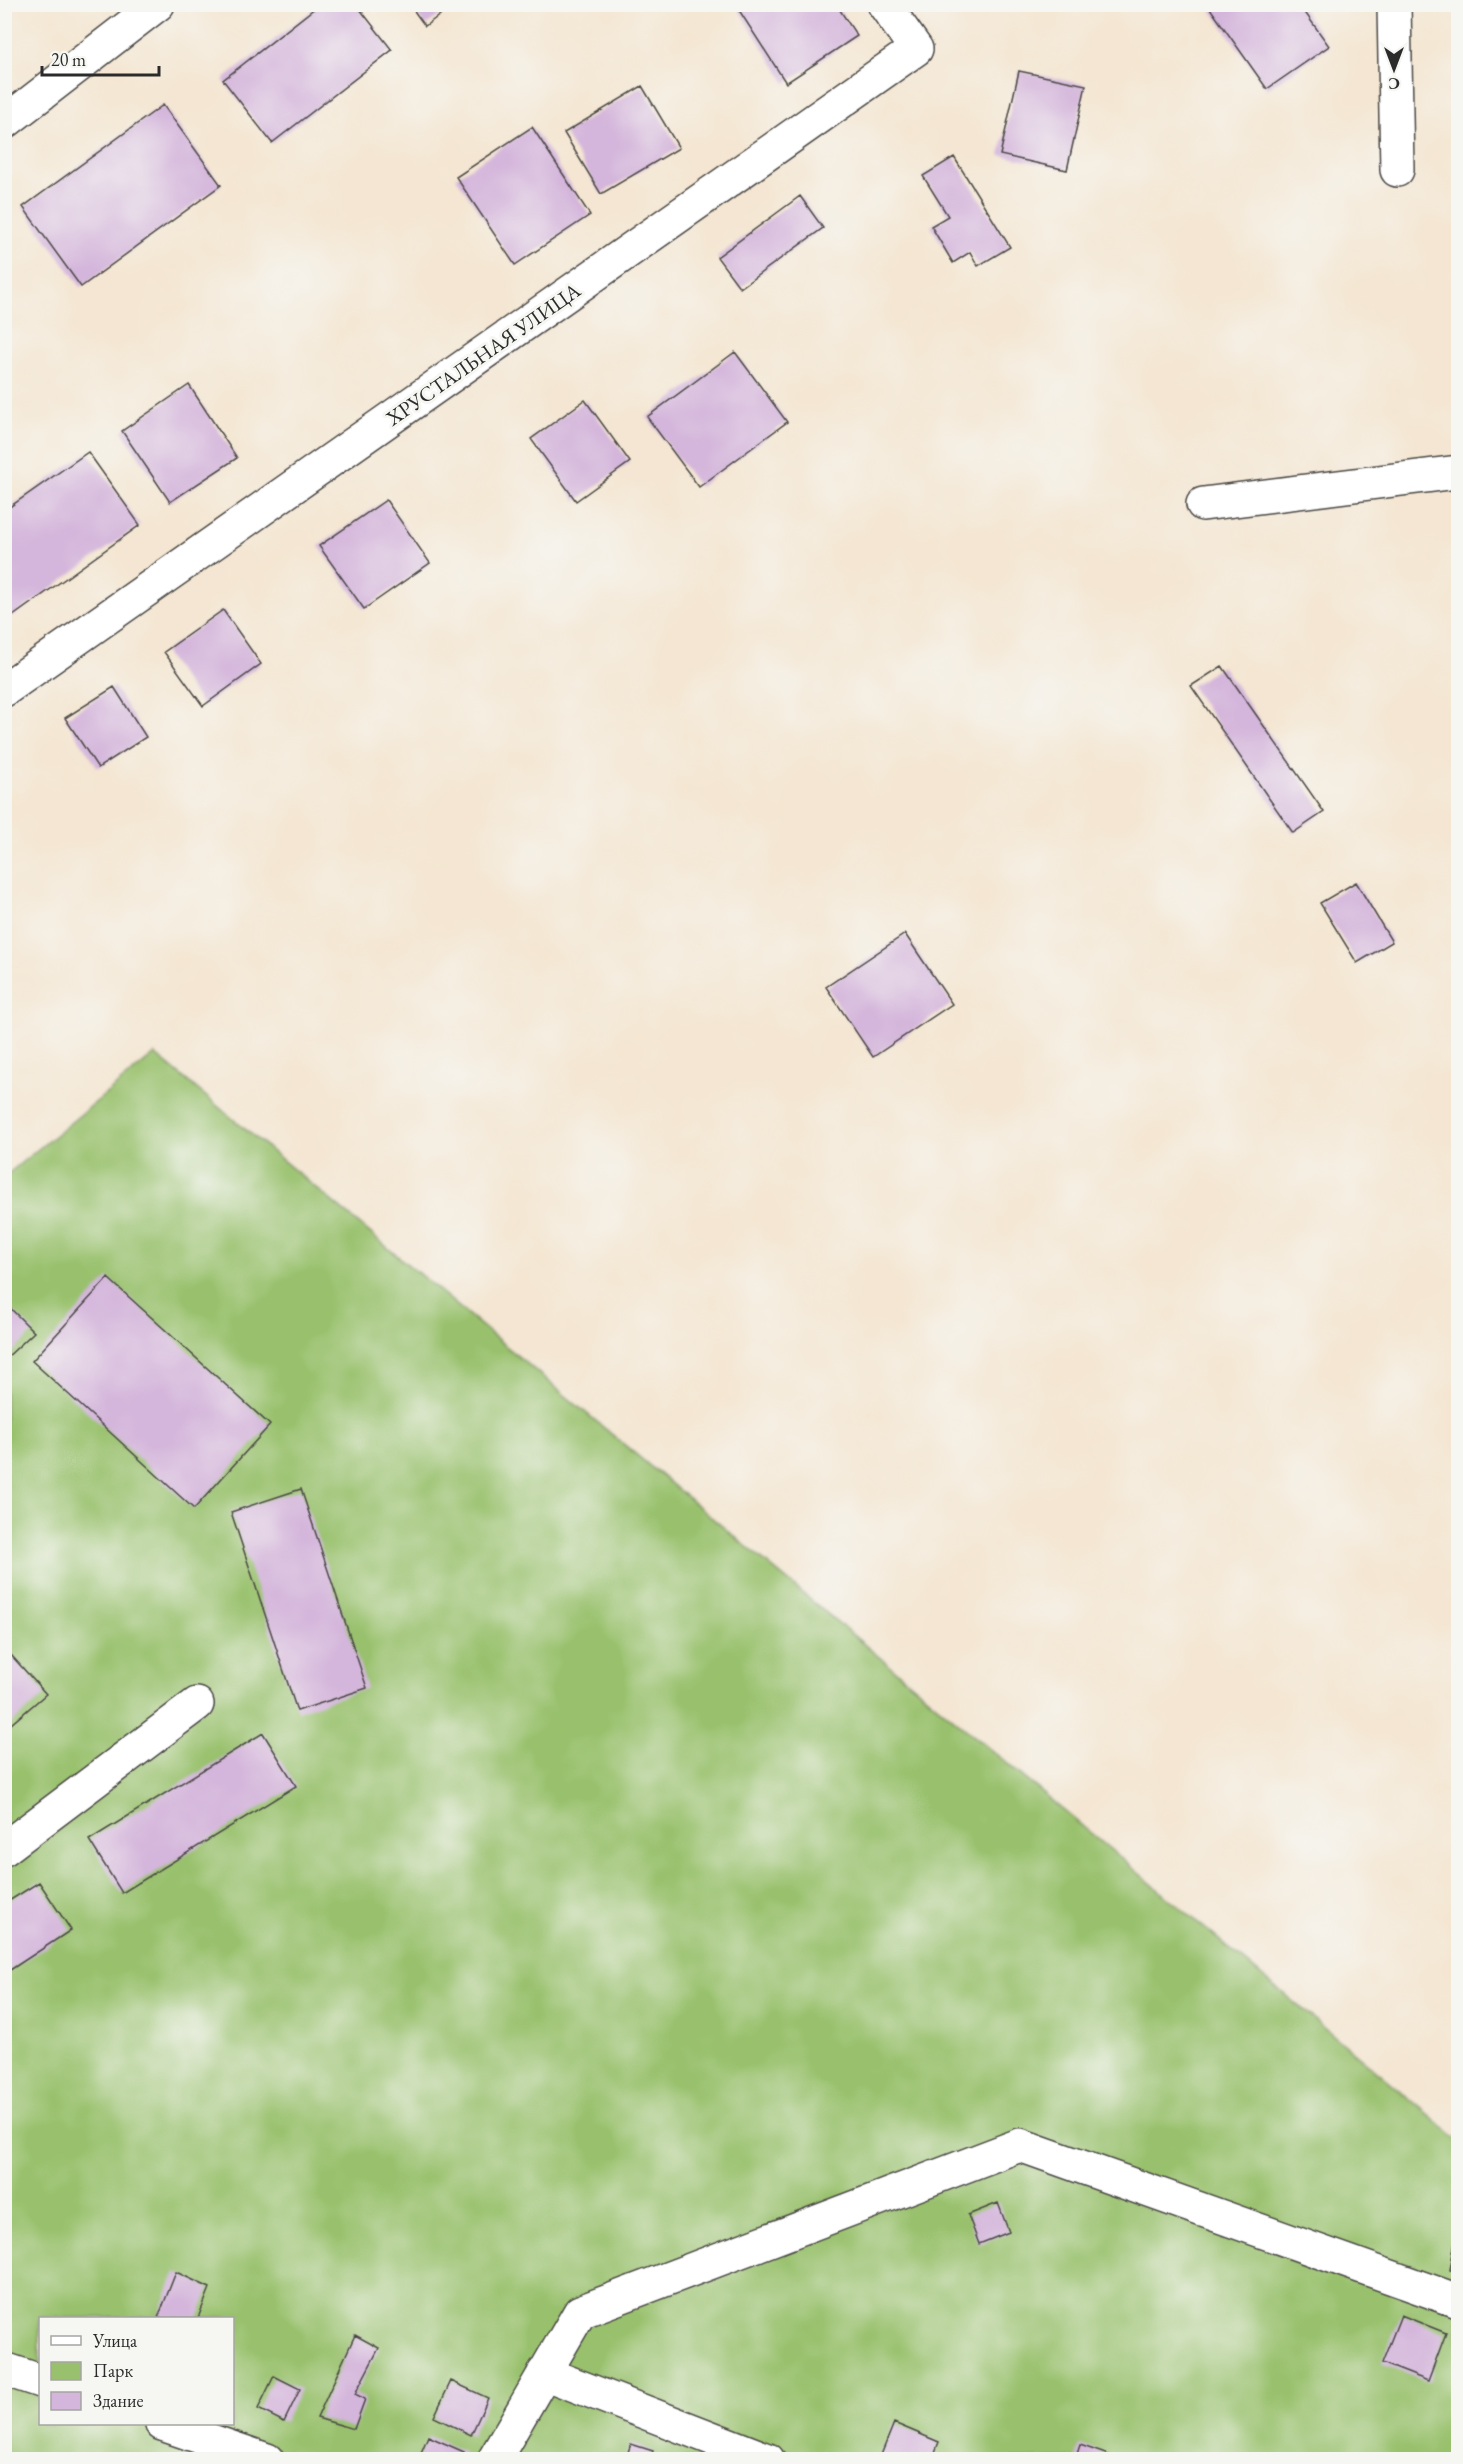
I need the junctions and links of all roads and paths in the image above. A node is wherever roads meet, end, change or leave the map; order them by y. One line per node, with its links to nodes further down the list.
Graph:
1 (158, 4): 4 (street)
2 (884, 4): 8 (street, ХРУСТАЛЬНАЯ УЛИЦА)
3 (1394, 4): 5 (street)
4 (4, 123)
5 (1397, 170)
6 (1458, 472): 7 (street)
7 (1203, 504)
8 (4, 690)
9 (197, 1704): 10 (street)
10 (4, 1849)
11 (1458, 2301): 13 (street)
12 (4, 2369): 14 (street)
13 (544, 2373): 17 (street); 18 (street)
14 (39, 2381)
15 (165, 2425): 16 (street)
16 (267, 2460)
17 (494, 2460)
18 (768, 2460)

